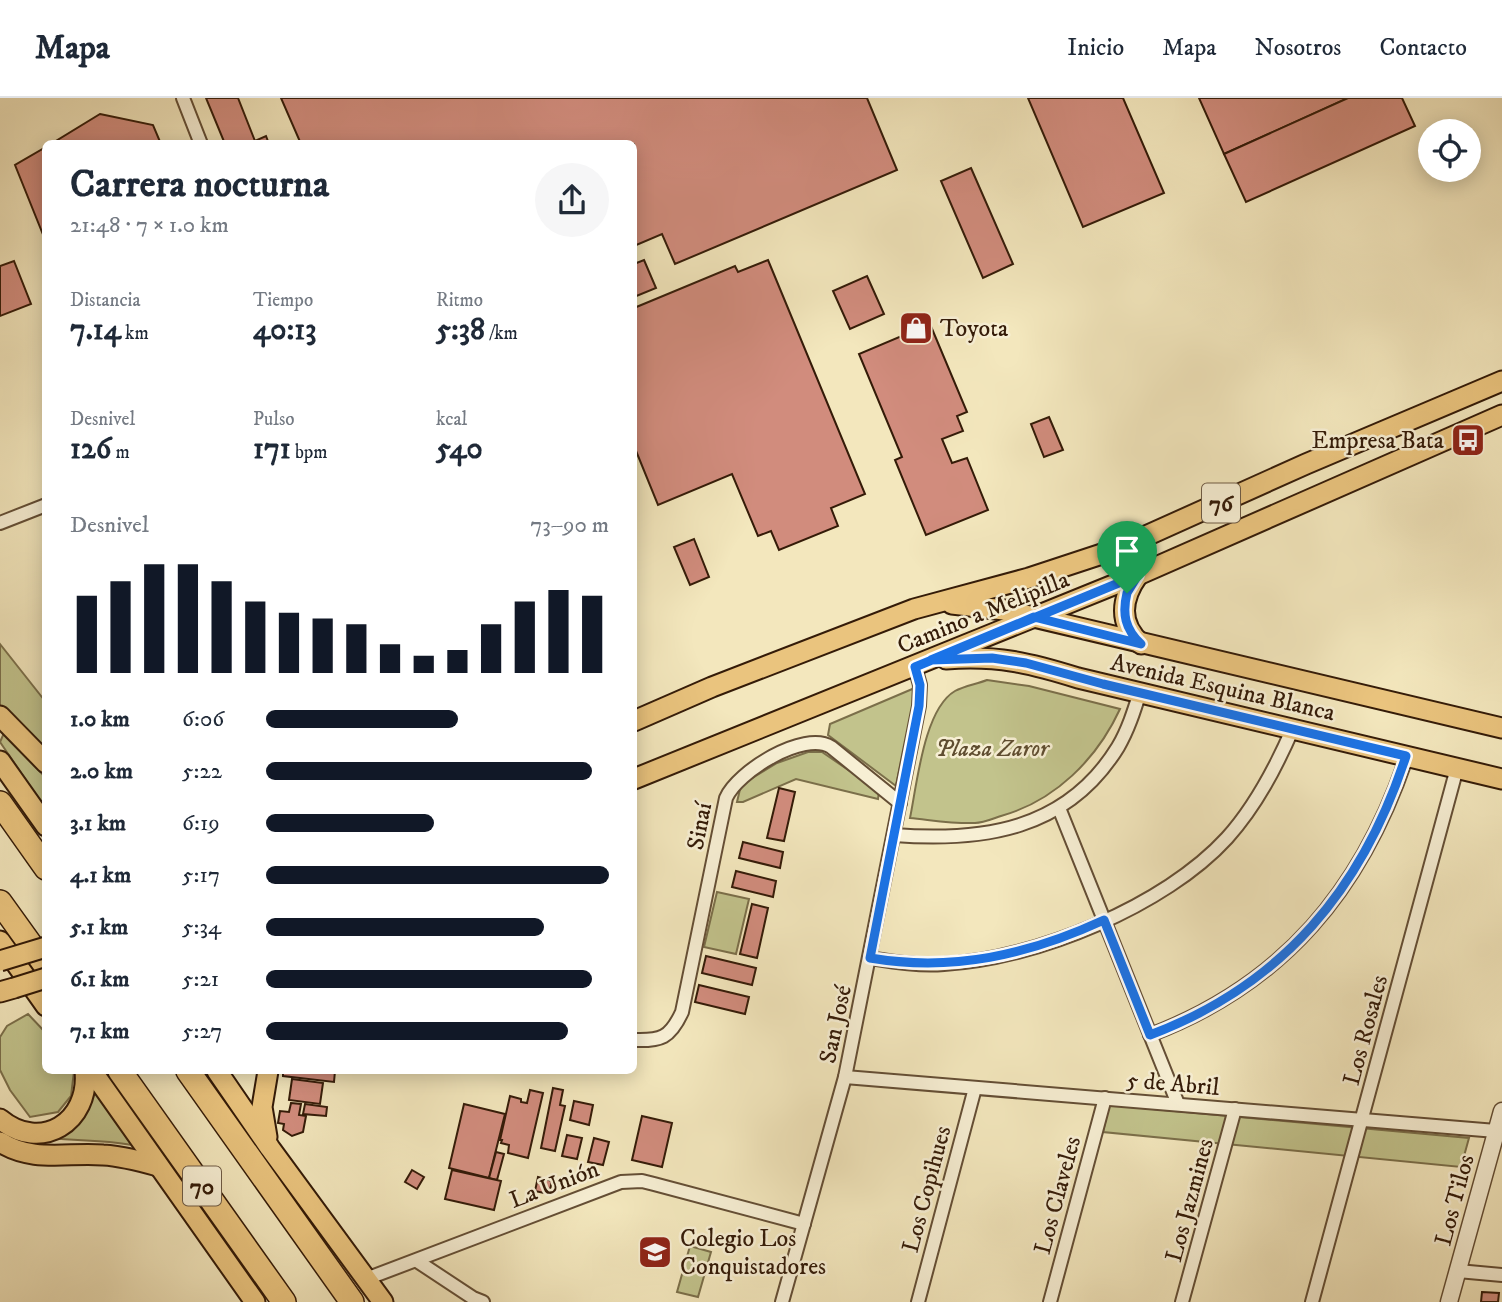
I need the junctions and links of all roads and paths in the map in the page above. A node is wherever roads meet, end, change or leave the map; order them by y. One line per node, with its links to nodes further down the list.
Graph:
1 (183, 98): 2 (street)
2 (199, 140)
3 (1502, 381): 8 (main road, Camino a Melipilla / 76)
4 (1502, 415): 7 (main road, Camino a Melipilla / 76)
5 (42, 507): 6 (street)
6 (0, 523)
7 (1138, 575): 9 (main road, Camino a Melipilla / 76); 10 (main road)
8 (933, 603): 9 (main road, Avenida Esquina Blanca); 14 (main road, Camino a Melipilla / 76)
9 (1034, 617): 10 (main road, Avenida Esquina Blanca); 11 (main road, Camino a Melipilla / 76)
10 (1141, 644): 16 (main road, Avenida Esquina Blanca)
11 (923, 663): 12 (main road, Avenida Esquina Blanca); 21 (main road, Camino a Melipilla / 76); 24 (street, San José)
12 (1140, 692): 15 (main road, Avenida Esquina Blanca); 25 (street)
13 (0, 716): 18 (main road)
14 (637, 719)
15 (1293, 728): 17 (main road, Avenida Esquina Blanca); 30 (street)
16 (1502, 728)
17 (1406, 756): 20 (main road, Avenida Esquina Blanca); 39 (street)
18 (42, 760)
19 (0, 761): 26 (main road)
20 (1457, 768): 22 (main road, Avenida Esquina Blanca); 54 (street, Los Rosales)
21 (637, 778)
22 (1502, 779)
23 (0, 803): 28 (highway)
24 (900, 803): 27 (street, San José); 40 (street, Sinaí)
25 (1059, 807): 27 (street); 30 (street)
26 (42, 820)
27 (894, 835): 33 (street, San José)
28 (42, 862)
29 (0, 902): 34 (highway)
30 (1104, 920): 33 (street); 39 (street)
31 (0, 941): 38 (main road)
32 (42, 948): 35 (main road, bridge)
33 (870, 958): 47 (street, San José)
34 (42, 960)
35 (0, 961)
36 (42, 979): 37 (main road, bridge)
37 (6, 992)
38 (42, 1000)
39 (1150, 1035): 50 (street)
40 (637, 1041)
41 (85, 1074): 53 (main road)
42 (94, 1074): 59 (main road)
43 (122, 1074): 66 (highway, 70)
44 (190, 1074): 67 (highway, 70)
45 (219, 1074): 57 (main road)
46 (268, 1074): 57 (main road)
47 (845, 1077): 48 (street, 5 de Abril); 60 (street, San José)
48 (975, 1088): 49 (street, 5 de Abril); 71 (street, Los Copihues)
49 (1105, 1098): 50 (street, 5 de Abril); 72 (street, Los Claveles)
50 (1178, 1104): 51 (street, 5 de Abril)
51 (1235, 1109): 54 (street, 5 de Abril); 73 (street, Los Jazmines)
52 (1502, 1112): 55 (street, Los Tilos)
53 (0, 1119)
54 (1362, 1119): 55 (street, 5 de Abril); 74 (street, Los Rosales)
55 (1496, 1131): 58 (street, Los Tilos)
56 (0, 1142): 59 (main road)
57 (270, 1148): 64 (main road)
58 (1495, 1162): 62 (street, Los Tilos)
59 (158, 1166): 65 (main road)
60 (804, 1224): 61 (street, La Unión); 70 (street, San José)
61 (417, 1261): 64 (street, La Unión); 69 (street)
62 (1458, 1271): 63 (street); 75 (street, Los Tilos)
63 (1502, 1275)
64 (366, 1279): 68 (main road)
65 (255, 1302)
66 (284, 1302)
67 (352, 1302)
68 (383, 1302)
69 (483, 1302)
70 (782, 1302)
71 (918, 1302)
72 (1050, 1302)
73 (1182, 1302)
74 (1312, 1302)
75 (1449, 1302)

